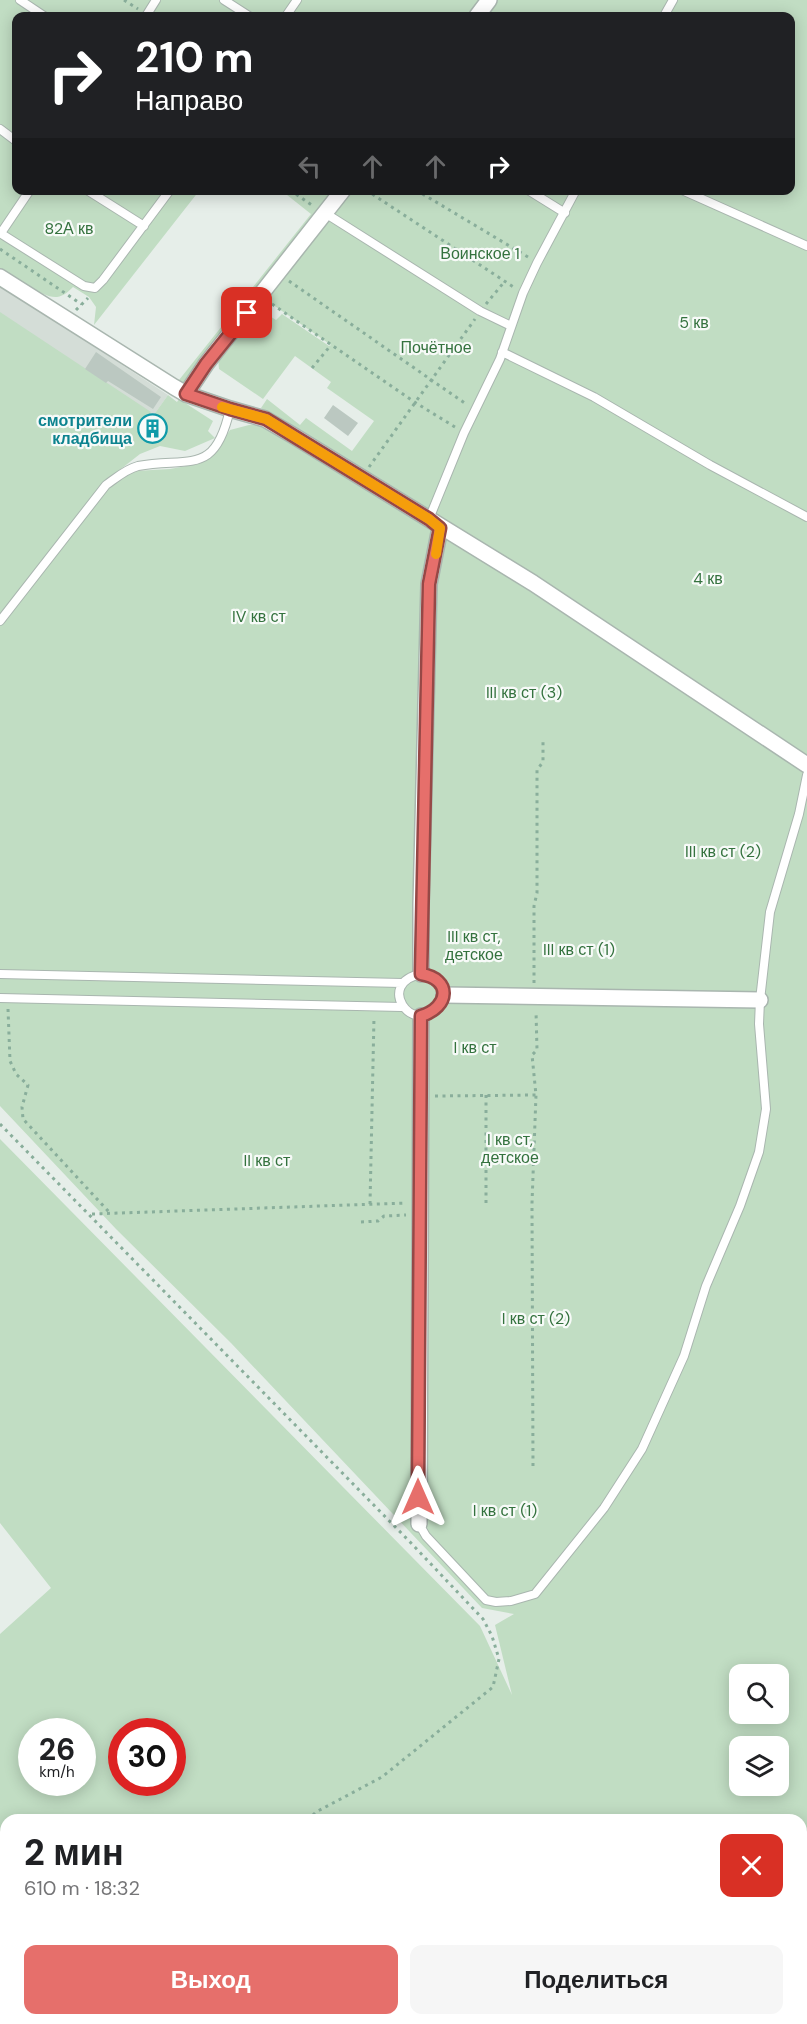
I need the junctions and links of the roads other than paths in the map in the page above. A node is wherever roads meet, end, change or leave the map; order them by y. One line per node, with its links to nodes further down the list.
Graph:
1 (20, 0): 3 (lane)
2 (224, 0): 4 (lane)
3 (38, 12)
4 (243, 12)
5 (27, 195): 15 (lane)
6 (95, 195): 14 (lane)
7 (166, 195): 14 (lane)
8 (339, 195): 12 (street)
9 (536, 195): 13 (lane)
10 (574, 195): 13 (lane)
11 (693, 195): 16 (lane)
12 (325, 213): 18 (lane); 20 (street)
13 (566, 213): 18 (lane)
14 (144, 226): 15 (lane)
15 (0, 233)
16 (807, 246)
17 (0, 277): 20 (street)
18 (511, 326): 19 (lane)
19 (502, 352): 22 (lane); 23 (lane)
20 (186, 394): 21 (street)
21 (230, 409): 23 (street); 24 (lane)
22 (807, 517)
23 (434, 523): 25 (street); 27 (street)
24 (0, 621)
25 (807, 765)
26 (807, 775): 32 (lane)
27 (421, 974): 29 (lane); 30 (lane)
28 (0, 975): 29 (lane)
29 (402, 983): 33 (lane)
30 (444, 995): 32 (street); 34 (lane)
31 (4, 998): 33 (lane)
32 (760, 1000): 35 (lane)
33 (402, 1007): 34 (lane)
34 (421, 1016): 35 (street)
35 (419, 1524)

